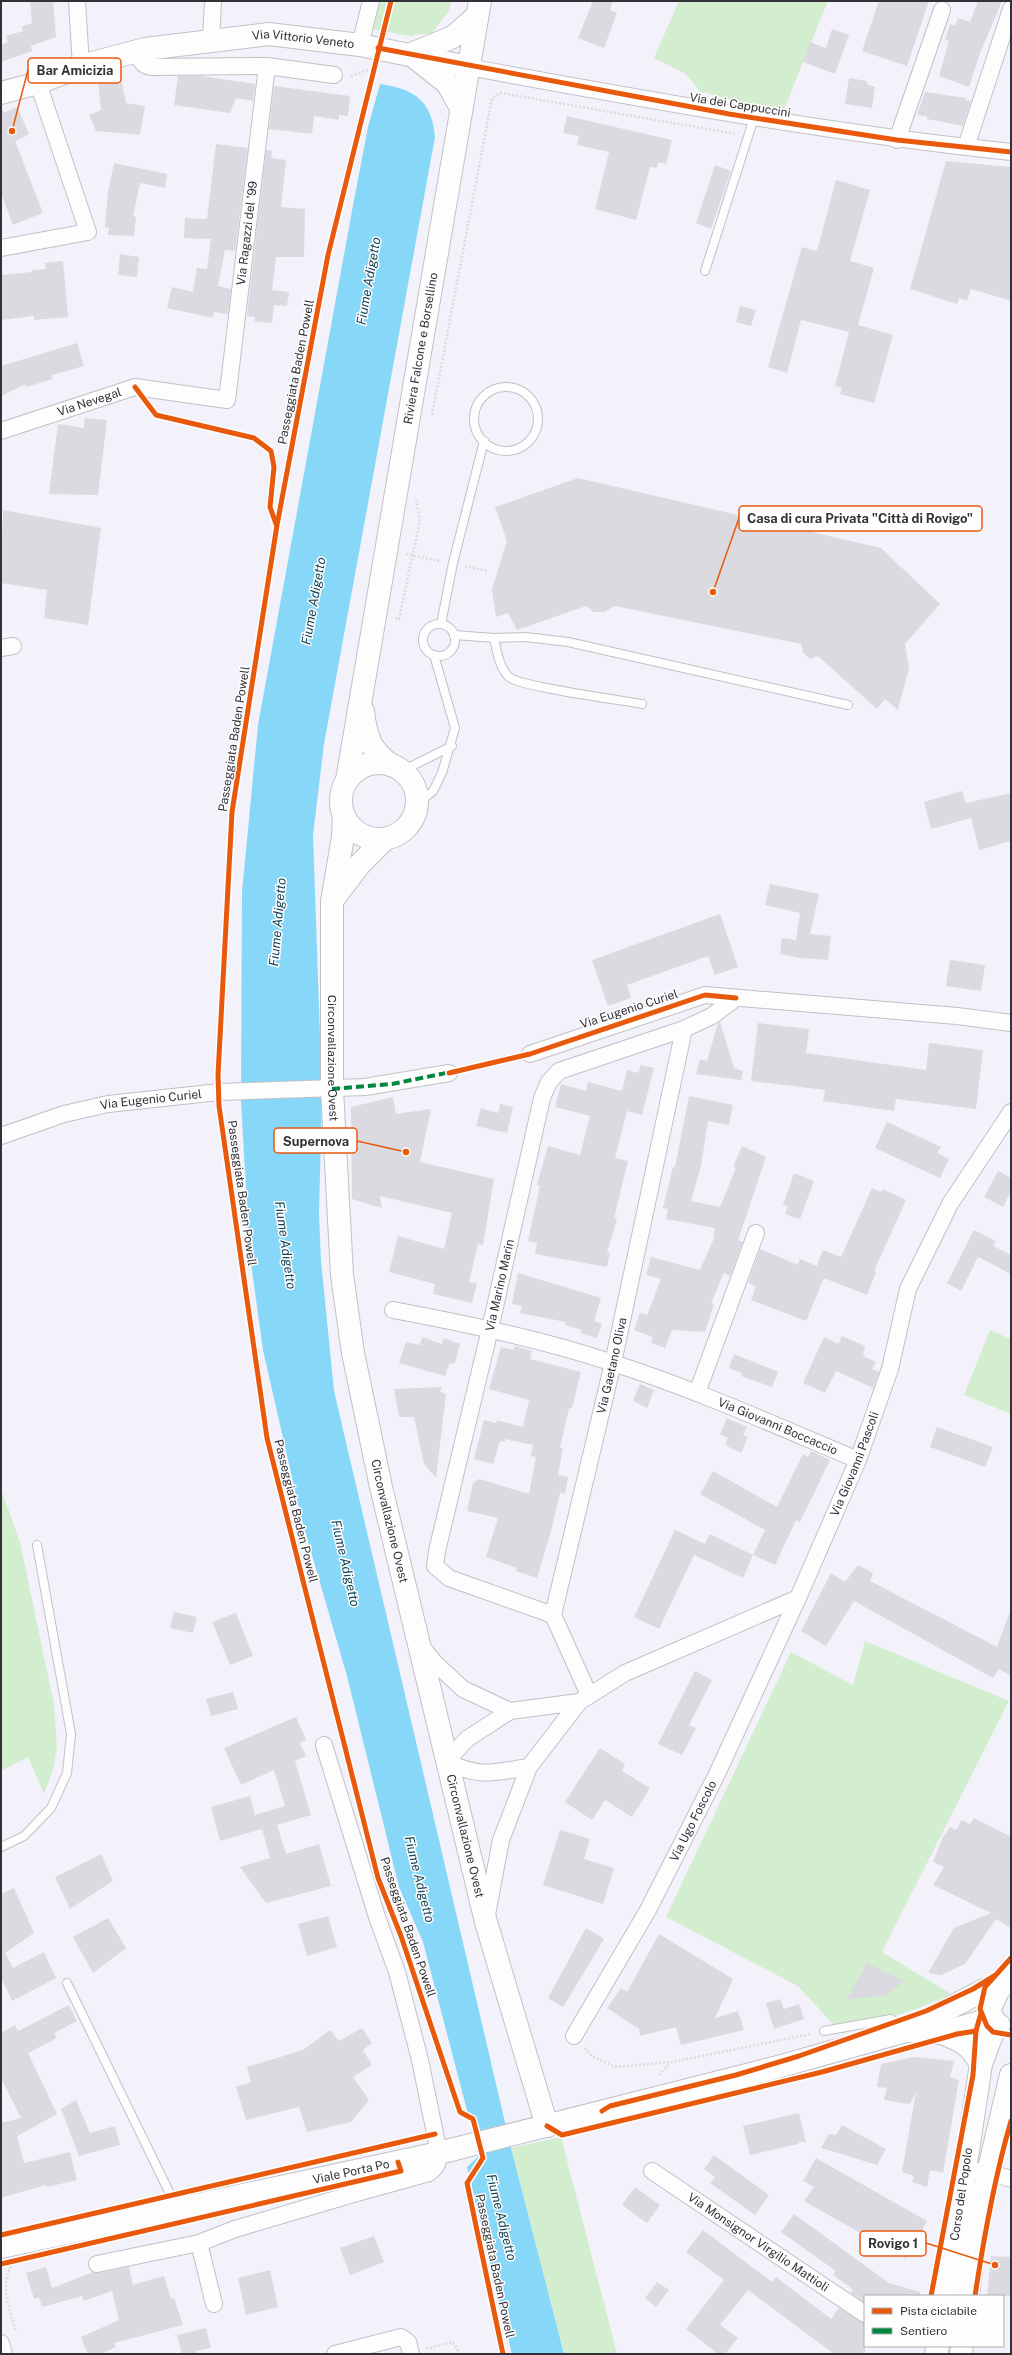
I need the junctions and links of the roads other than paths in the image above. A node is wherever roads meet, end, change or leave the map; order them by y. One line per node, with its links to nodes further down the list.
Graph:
1 (77, 1): 11 (street)
2 (213, 1): 7 (street)
3 (371, 1): 8 (street)
4 (478, 9): 10 (main road); 13 (main road, Riviera Falcone e Borsellino)
5 (1011, 9): 20 (street)
6 (942, 10): 19 (street)
7 (211, 40): 8 (main road, Via Vittorio Veneto); 9 (main road, Via Vittorio Veneto)
8 (360, 45): 10 (main road, Via Vittorio Veneto)
9 (137, 51): 11 (main road, Via Vittorio Veneto); 12 (street)
10 (411, 54): 13 (main road, Via Vittorio Veneto); 17 (main road)
11 (81, 66): 15 (main road, Via Vittorio Veneto)
12 (267, 66): 14 (street); 24 (street, Via Ragazzi del '99)
13 (468, 67): 17 (main road, Riviera Falcone e Borsellino); 18 (street, Via dei Cappuccini)
14 (334, 75)
15 (38, 83): 16 (main road, Via Vittorio Veneto); 22 (street)
16 (1, 93)
17 (461, 108): 31 (main road, Riviera Falcone e Borsellino)
18 (754, 118): 19 (street, Via dei Cappuccini); 23 (lane)
19 (897, 140): 20 (street, Via dei Cappuccini)
20 (966, 148): 21 (street, Via dei Cappuccini)
21 (1011, 152)
22 (1, 248)
23 (705, 271)
24 (226, 400): 25 (street, Via Nevegal)
25 (1, 431)
26 (484, 441): 26 (lane); 27 (lane)
27 (441, 624): 28 (lane); 30 (lane)
28 (454, 635): 29 (lane); 30 (lane)
29 (494, 638): 32 (lane); 33 (lane)
30 (434, 655): 34 (lane)
31 (361, 696): 35 (main road); 36 (main road, Riviera Falcone e Borsellino)
32 (642, 704)
33 (848, 705)
34 (452, 746): 35 (lane); 37 (lane)
35 (397, 768): 36 (main road); 37 (main road)
36 (347, 780): 38 (main road)
37 (417, 804): 39 (main road)
38 (344, 816): 39 (main road); 40 (main road, Circonvallazione Ovest)
39 (385, 839): 40 (main road)
40 (332, 901): 46 (main road, Circonvallazione Ovest)
41 (736, 998): 42 (street, Via Eugenio Curiel); 43 (street, Via Marino Marin); 44 (street, Via Eugenio Curiel)
42 (1011, 1023)
43 (684, 1029): 51 (street, Via Marino Marin); 52 (street, Via Gaetano Oliva)
44 (530, 1054)
45 (448, 1073): 46 (street, Via Eugenio Curiel)
46 (328, 1089): 48 (street, Via Eugenio Curiel); 58 (main road, Circonvallazione Ovest)
47 (1011, 1112): 54 (street, Via Giovanni Pascoli)
48 (1, 1136)
49 (756, 1233): 53 (street)
50 (393, 1310): 51 (street, Via Giovanni Boccaccio)
51 (490, 1329): 52 (street, Via Giovanni Boccaccio); 57 (street, Via Marino Marin)
52 (613, 1362): 53 (street, Via Giovanni Boccaccio); 57 (street, Via Gaetano Oliva)
53 (698, 1393): 54 (street, Via Giovanni Boccaccio)
54 (858, 1460): 56 (street, Via Giovanni Pascoli)
55 (37, 1545): 64 (lane)
56 (798, 1598): 59 (street); 72 (street, Via Ugo Foscolo)
57 (553, 1615): 59 (street)
58 (420, 1643): 60 (street); 62 (main road, Circonvallazione Ovest)
59 (584, 1699): 60 (street); 63 (street)
60 (510, 1711): 62 (street)
61 (324, 1744): 76 (street)
62 (448, 1763): 63 (street); 65 (main road, Circonvallazione Ovest)
63 (528, 1767): 65 (street)
64 (1, 1848)
65 (486, 1922): 75 (main road, Circonvallazione Ovest)
66 (68, 1983): 81 (lane)
67 (1004, 1983): 68 (main road); 70 (main road, Viale Porta Po)
68 (1001, 2024): 71 (main road, Viale Porta Po); 73 (main road, Corso del Popolo)
69 (824, 2031): 70 (lane)
70 (906, 2031): 71 (main road, Viale Porta Po); 75 (main road, Viale Porta Po)
71 (942, 2033): 73 (main road, Viale Porta Po)
72 (574, 2036)
73 (981, 2064): 77 (main road, Corso del Popolo)
74 (1011, 2074): 79 (main road, Corso del Popolo)
75 (538, 2128): 76 (main road, Viale Porta Po)
76 (446, 2151): 81 (main road, Viale Porta Po); 82 (street)
77 (964, 2170): 79 (street); 85 (main road, Corso del Popolo)
78 (652, 2171): 88 (street, Via Monsignor Virgilio Mattioli)
79 (988, 2172): 80 (street); 86 (main road, Corso del Popolo)
80 (1011, 2179)
81 (177, 2209): 83 (main road, Viale Porta Po)
82 (199, 2243): 84 (street); 87 (street)
83 (7, 2257)
84 (97, 2264)
85 (946, 2295)
86 (968, 2295)
87 (214, 2304)
88 (864, 2313)
89 (1, 2343): 90 (street)
90 (4, 2354)
91 (335, 2354): 92 (street)
92 (411, 2354)

